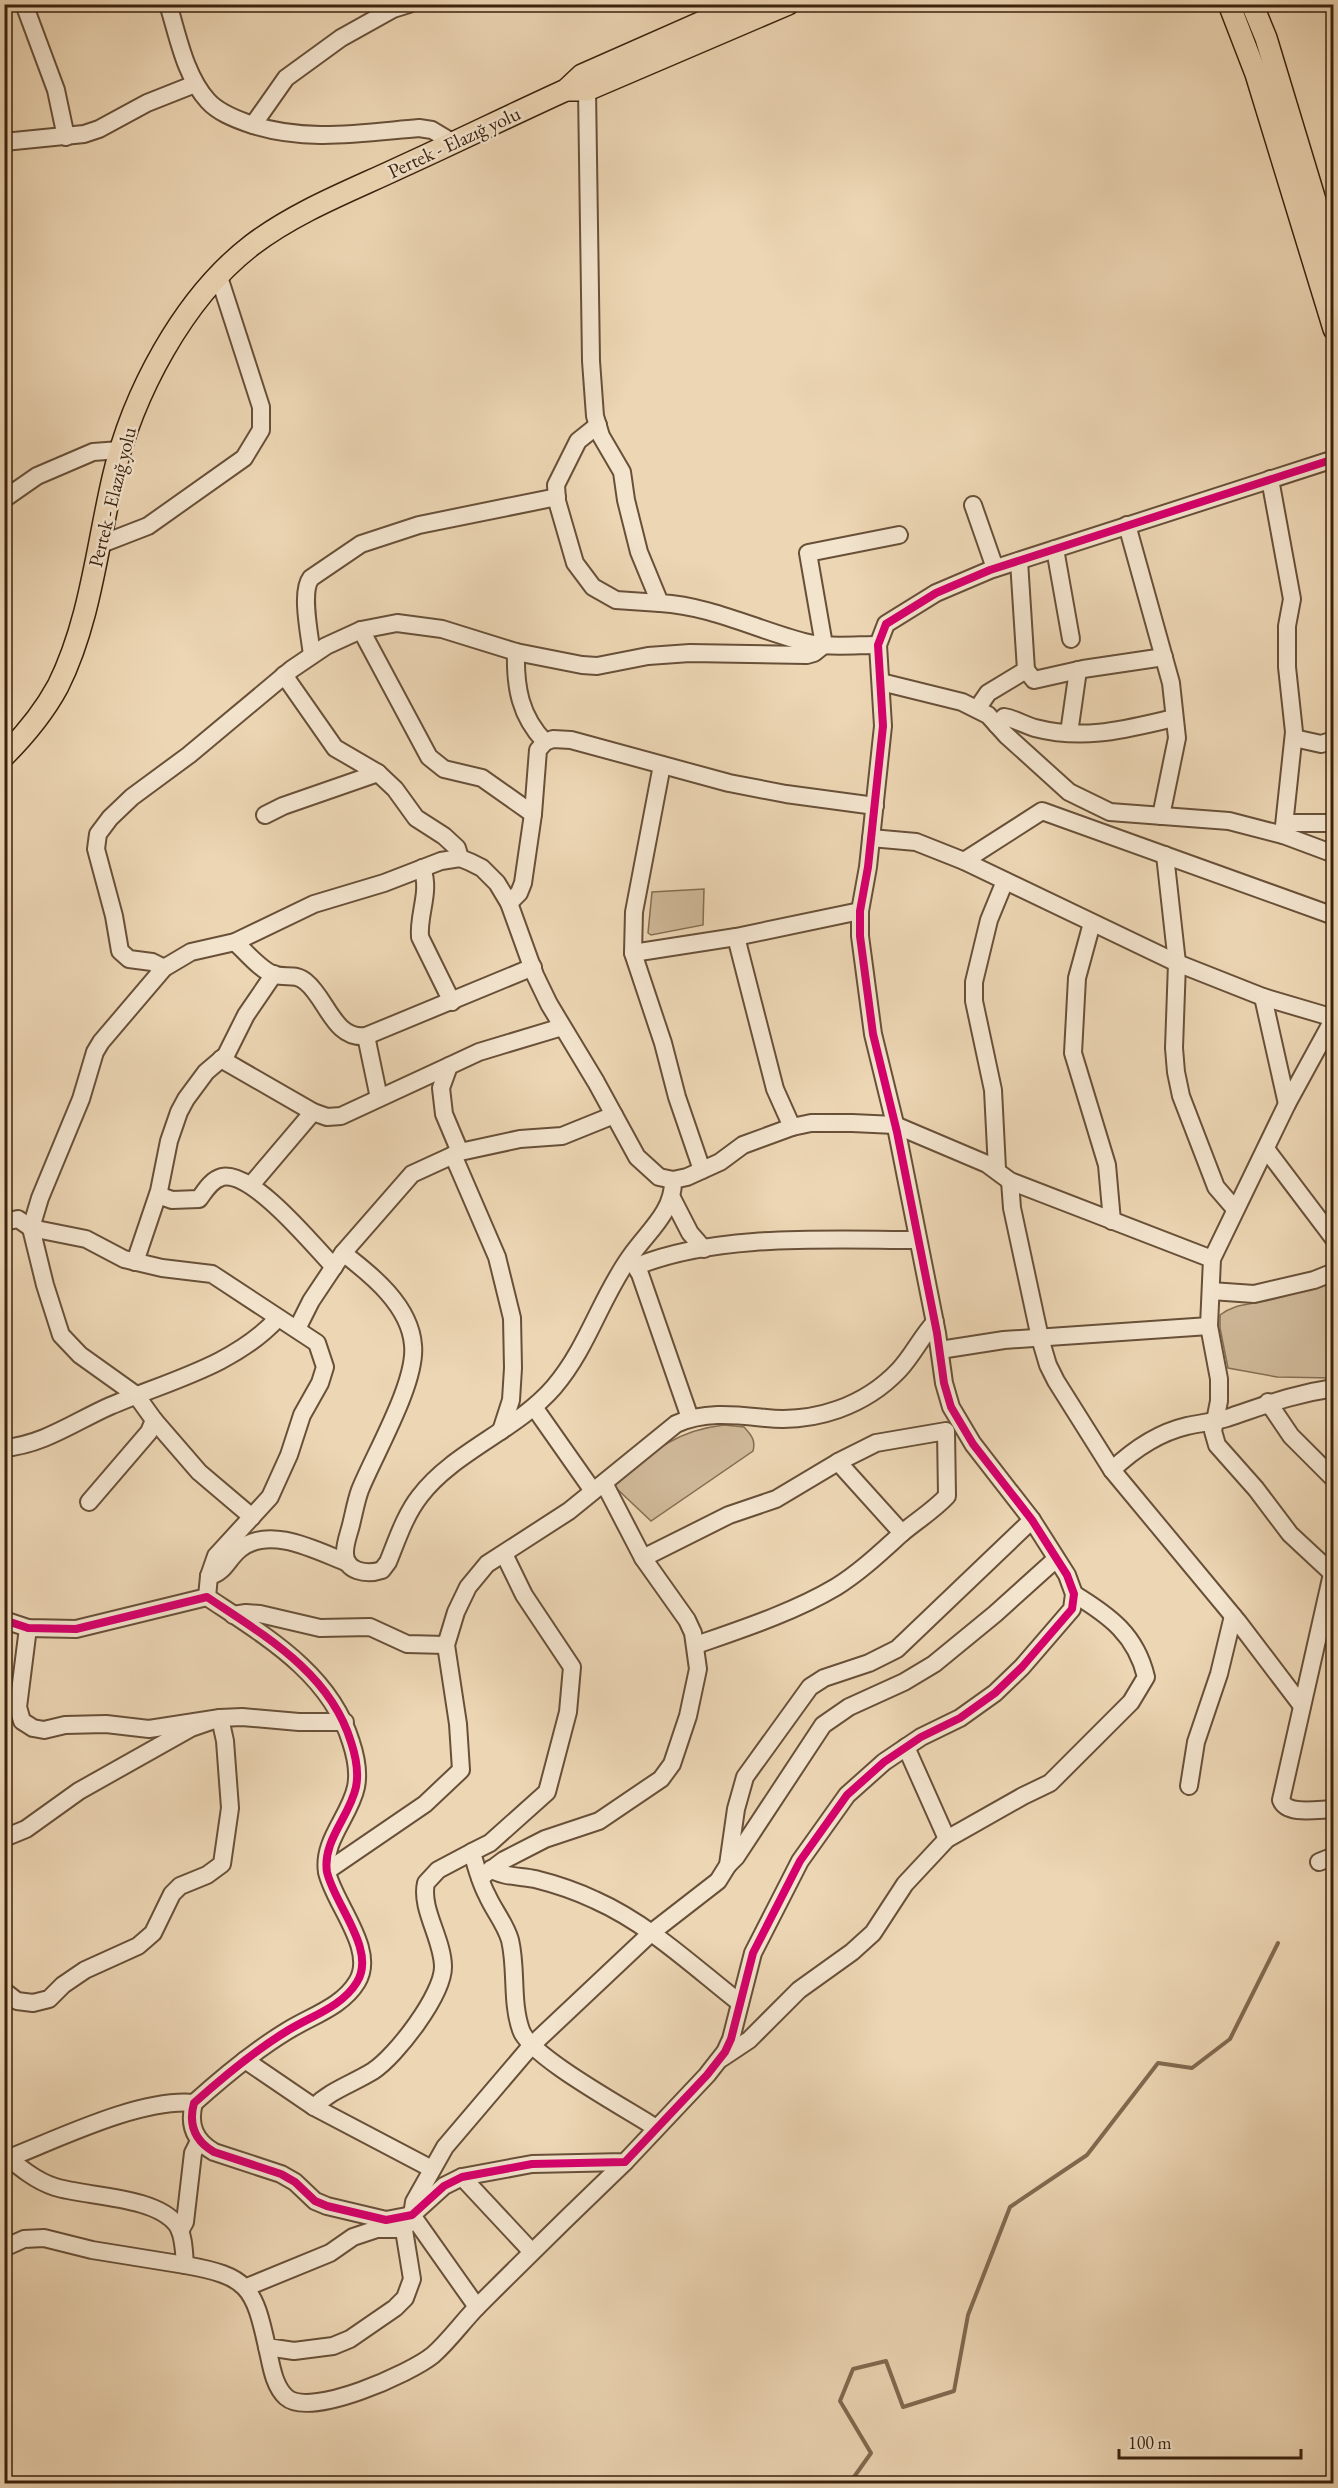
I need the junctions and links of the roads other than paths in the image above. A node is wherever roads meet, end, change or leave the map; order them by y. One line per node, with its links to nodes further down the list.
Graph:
1 (24, 4): 12 (street)
2 (168, 4): 9 (street)
3 (409, 4): 11 (street)
4 (788, 4): 7 (main road, Pertek - Elazığ yolu)
5 (1229, 4): 18 (main road)
6 (1252, 4): 15 (main road)
7 (736, 11): 8 (main road, Pertek - Elazığ yolu)
8 (711, 19): 10 (main road, Pertek - Elazığ yolu)
9 (195, 84): 11 (street); 12 (street)
10 (576, 90): 14 (main road, Pertek - Elazığ yolu); 19 (street)
11 (253, 125): 14 (street)
12 (66, 137): 13 (street)
13 (4, 142)
14 (453, 142): 17 (main road, Pertek - Elazığ yolu)
15 (1330, 238): 16 (main road)
16 (1334, 263)
17 (219, 277): 20 (main road, Pertek - Elazığ yolu); 28 (street)
18 (1334, 329)
19 (598, 425): 23 (street); 32 (street)
20 (120, 450): 24 (street); 28 (main road, Pertek - Elazığ yolu)
21 (1334, 459): 22 (street)
22 (1270, 479): 26 (street); 48 (street)
23 (557, 497): 32 (street); 38 (street)
24 (4, 498)
25 (973, 506): 31 (street)
26 (1127, 525): 29 (street); 39 (street)
27 (899, 535): 35 (street)
28 (99, 545): 51 (main road, Pertek - Elazığ yolu)
29 (1055, 549): 30 (street); 34 (street)
30 (1019, 561): 31 (street); 40 (street)
31 (995, 568): 36 (street)
32 (660, 603): 35 (street)
33 (361, 630): 37 (street); 38 (street); 55 (street)
34 (1071, 639)
35 (824, 645): 36 (street); 37 (street)
36 (878, 645): 43 (street)
37 (516, 652): 50 (street)
38 (312, 655): 42 (street)
39 (1164, 657): 41 (street); 45 (street)
40 (1026, 670): 41 (street); 44 (street)
41 (1078, 670): 47 (street)
42 (284, 675): 53 (street); 76 (street)
43 (881, 682): 44 (street); 54 (street)
44 (977, 709): 46 (street)
45 (1174, 718): 47 (street); 57 (street)
46 (997, 725): 47 (street); 57 (street)
47 (1069, 733)
48 (1294, 738): 49 (street); 59 (street)
49 (1334, 740)
50 (545, 742): 52 (street); 55 (street)
51 (4, 756)
52 (662, 765): 54 (street); 73 (street)
53 (378, 773): 56 (street); 63 (street)
54 (875, 806): 60 (street)
55 (532, 814): 67 (street)
56 (265, 815)
57 (1161, 816): 59 (street)
58 (1334, 823): 59 (street)
59 (1284, 829): 61 (street)
60 (871, 838): 64 (street); 68 (street)
61 (1334, 854)
62 (1165, 855): 64 (street); 69 (street); 74 (street)
63 (460, 858): 65 (street); 67 (street)
64 (964, 861): 66 (street)
65 (422, 868): 72 (street); 79 (street)
66 (1005, 881): 70 (street); 93 (street)
67 (509, 903): 75 (street)
68 (860, 911): 71 (street); 89 (street)
69 (1334, 916)
70 (1092, 923): 74 (street); 101 (street)
71 (736, 937): 73 (street); 90 (street)
72 (235, 942): 76 (street); 77 (street)
73 (633, 953): 94 (street)
74 (1177, 963): 78 (street); 100 (street)
75 (533, 967): 79 (street); 81 (street)
76 (164, 968): 103 (street)
77 (274, 975): 82 (street); 83 (street)
78 (1263, 997): 80 (street); 86 (street)
79 (452, 1002): 82 (street)
80 (1334, 1018): 86 (street)
81 (562, 1027): 84 (street); 88 (street)
82 (366, 1036): 85 (street)
83 (221, 1059): 87 (street); 98 (street)
84 (449, 1066): 85 (street); 92 (street)
85 (379, 1098): 87 (street)
86 (1287, 1104): 91 (street)
87 (313, 1112): 97 (street)
88 (614, 1115): 92 (street); 95 (street)
89 (895, 1125): 90 (street); 93 (street); 105 (street)
90 (792, 1127): 94 (street)
91 (1266, 1149): 100 (street); 104 (street)
92 (456, 1154): 108 (street); 127 (street)
93 (997, 1169): 96 (street)
94 (702, 1170): 95 (street)
95 (673, 1180): 99 (street)
96 (1010, 1181): 101 (street); 117 (street)
97 (251, 1185): 98 (street); 108 (street)
98 (158, 1195): 109 (street)
99 (672, 1198): 106 (street); 110 (street)
100 (1235, 1209): 107 (street)
101 (1112, 1221): 107 (street)
102 (6, 1225): 103 (street)
103 (31, 1228): 109 (street); 120 (street)
104 (1334, 1239)
105 (918, 1240): 106 (street); 114 (street)
106 (704, 1249): 110 (street)
107 (1212, 1259): 112 (street)
108 (339, 1260): 116 (street); 140 (street)
109 (135, 1262): 113 (street)
110 (633, 1262): 122 (street); 123 (street)
111 (1334, 1272): 112 (street)
112 (1211, 1291): 115 (street)
113 (278, 1318): 116 (street); 120 (street)
114 (935, 1322): 118 (street); 123 (street)
115 (1209, 1326): 117 (street); 125 (street)
116 (297, 1329): 134 (street)
117 (1040, 1338): 118 (street); 130 (street)
118 (940, 1350): 126 (street)
119 (1334, 1388): 121 (street)
120 (136, 1395): 124 (street); 128 (street)
121 (1268, 1402): 125 (street); 131 (street)
122 (534, 1407): 127 (street); 132 (street)
123 (690, 1418): 132 (street)
124 (154, 1420): 133 (street); 134 (street)
125 (1214, 1421): 130 (street); 141 (street)
126 (953, 1427): 129 (street); 135 (street); 136 (street)
127 (501, 1431): 140 (street)
128 (4, 1448)
129 (838, 1462): 136 (street); 138 (street)
130 (1112, 1470): 146 (street)
131 (1334, 1479)
132 (598, 1487): 137 (street); 138 (street)
133 (89, 1502)
134 (252, 1517): 142 (street)
135 (1032, 1521): 139 (street); 160 (street)
136 (902, 1533): 150 (street)
137 (504, 1554): 149 (street); 159 (street)
138 (643, 1558): 150 (street)
139 (1056, 1559): 143 (street); 160 (street)
140 (348, 1563): 142 (street)
141 (1333, 1574): 151 (street)
142 (209, 1576): 144 (street)
143 (1074, 1594): 154 (street); 158 (street)
144 (207, 1597): 145 (street); 148 (street)
145 (233, 1615): 149 (street); 153 (street)
146 (1233, 1616): 151 (street); 155 (street)
147 (4, 1620): 148 (street)
148 (28, 1628): 152 (street)
149 (446, 1645): 161 (street)
150 (696, 1645): 162 (street)
151 (1302, 1706): 156 (street)
152 (219, 1719): 153 (street); 157 (street); 164 (street)
153 (345, 1722): 161 (street)
154 (906, 1747): 158 (street); 165 (street)
155 (1189, 1786)
156 (1334, 1809)
157 (4, 1838)
158 (947, 1839): 168 (street)
159 (472, 1852): 162 (street); 170 (street)
160 (728, 1865): 163 (street)
161 (327, 1871): 167 (street)
162 (485, 1874): 163 (street); 166 (street)
163 (651, 1933): 165 (street); 166 (street)
164 (4, 1991)
165 (740, 2003): 168 (street)
166 (531, 2046): 171 (street); 175 (street)
167 (245, 2060): 169 (street); 170 (street)
168 (718, 2061): 171 (street)
169 (194, 2103): 172 (street); 173 (street)
170 (314, 2107): 175 (street)
171 (656, 2127): 174 (street)
172 (199, 2140): 177 (street); 178 (street)
173 (7, 2156): 178 (street)
174 (625, 2162): 176 (street); 180 (street)
175 (432, 2169): 177 (street)
176 (462, 2177): 177 (street); 180 (street)
177 (408, 2222): 182 (street); 183 (street); 184 (street)
178 (180, 2231): 181 (street)
179 (4, 2248): 181 (street)
180 (532, 2252): 183 (street)
181 (185, 2265): 182 (street)
182 (247, 2287): 184 (street)
183 (477, 2307): 184 (street)
184 (267, 2347)

